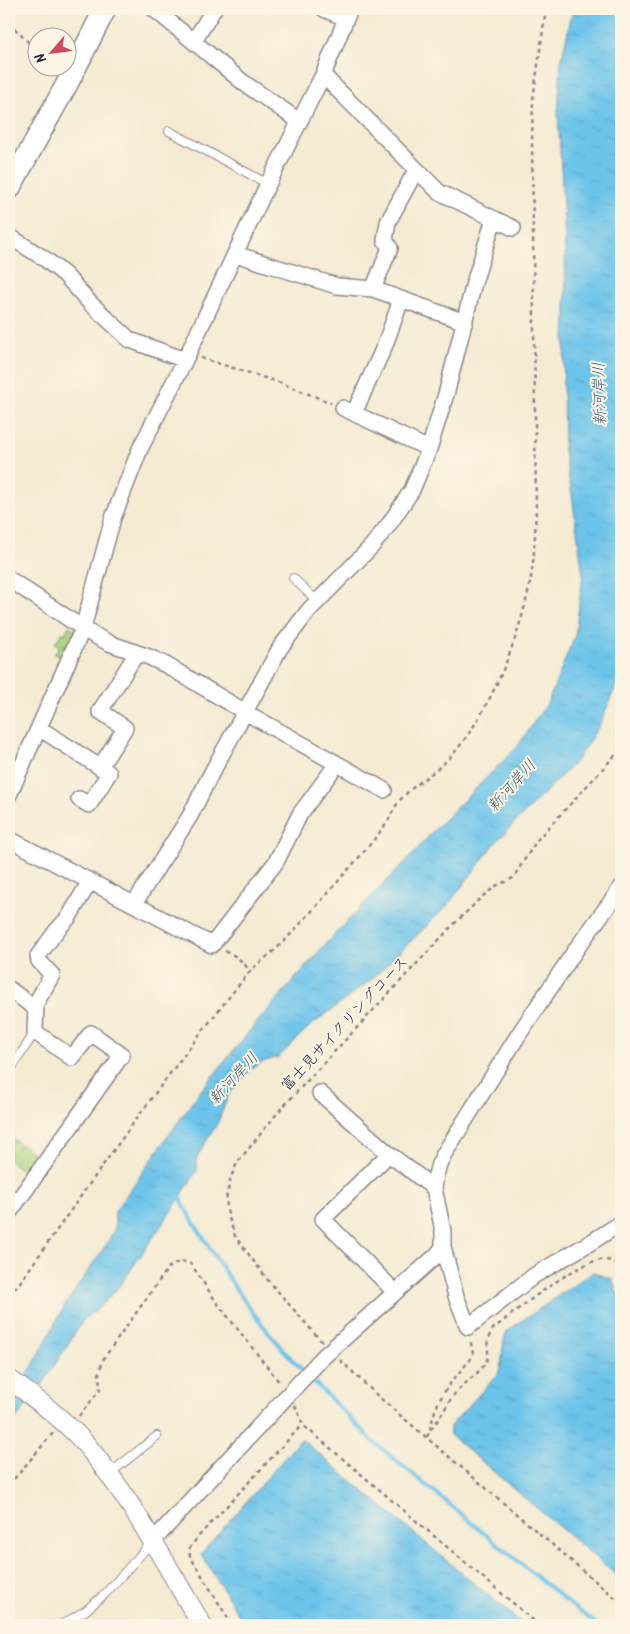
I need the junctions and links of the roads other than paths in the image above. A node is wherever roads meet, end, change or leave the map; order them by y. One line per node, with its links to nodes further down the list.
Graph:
1 (105, 9): 12 (main road)
2 (154, 9): 6 (street)
3 (214, 9): 6 (street)
4 (324, 9): 5 (street)
5 (348, 14): 7 (street)
6 (194, 41): 8 (street)
7 (323, 75): 8 (street); 10 (street)
8 (299, 122): 11 (street)
9 (169, 131): 11 (lane)
10 (416, 170): 13 (street); 17 (street)
11 (268, 184): 16 (street)
12 (9, 189)
13 (494, 219): 14 (street); 19 (street)
14 (513, 228)
15 (9, 236): 20 (street)
16 (235, 254): 17 (street); 20 (street)
17 (373, 288): 18 (street)
18 (400, 300): 19 (street); 21 (street)
19 (465, 322): 21 (street)
20 (186, 357): 25 (street)
21 (429, 449): 24 (street)
22 (293, 578): 24 (lane)
23 (9, 579): 25 (street)
24 (317, 601): 27 (street)
25 (83, 628): 26 (street); 28 (street)
26 (137, 653): 27 (street); 30 (street)
27 (245, 712): 29 (street); 37 (street)
28 (38, 728): 30 (street); 32 (street)
29 (337, 764): 31 (street); 37 (street)
30 (100, 767): 33 (street)
31 (384, 790)
32 (9, 794)
33 (79, 799)
34 (9, 839): 35 (street)
35 (90, 880): 37 (street); 39 (street)
36 (621, 888): 44 (street)
37 (134, 904)
38 (9, 989): 39 (street)
39 (35, 1008): 40 (street)
40 (35, 1032): 41 (lane); 45 (street)
41 (9, 1072)
42 (320, 1093): 43 (street)
43 (389, 1154): 44 (street); 48 (street)
44 (434, 1188): 47 (street)
45 (9, 1213)
46 (621, 1223): 47 (street)
47 (443, 1246): 48 (street)
48 (395, 1292): 52 (street)
49 (9, 1379): 51 (street)
50 (157, 1436): 51 (lane)
51 (109, 1474): 52 (street)
52 (152, 1542): 53 (lane); 54 (street)
53 (61, 1625)
54 (202, 1625)

